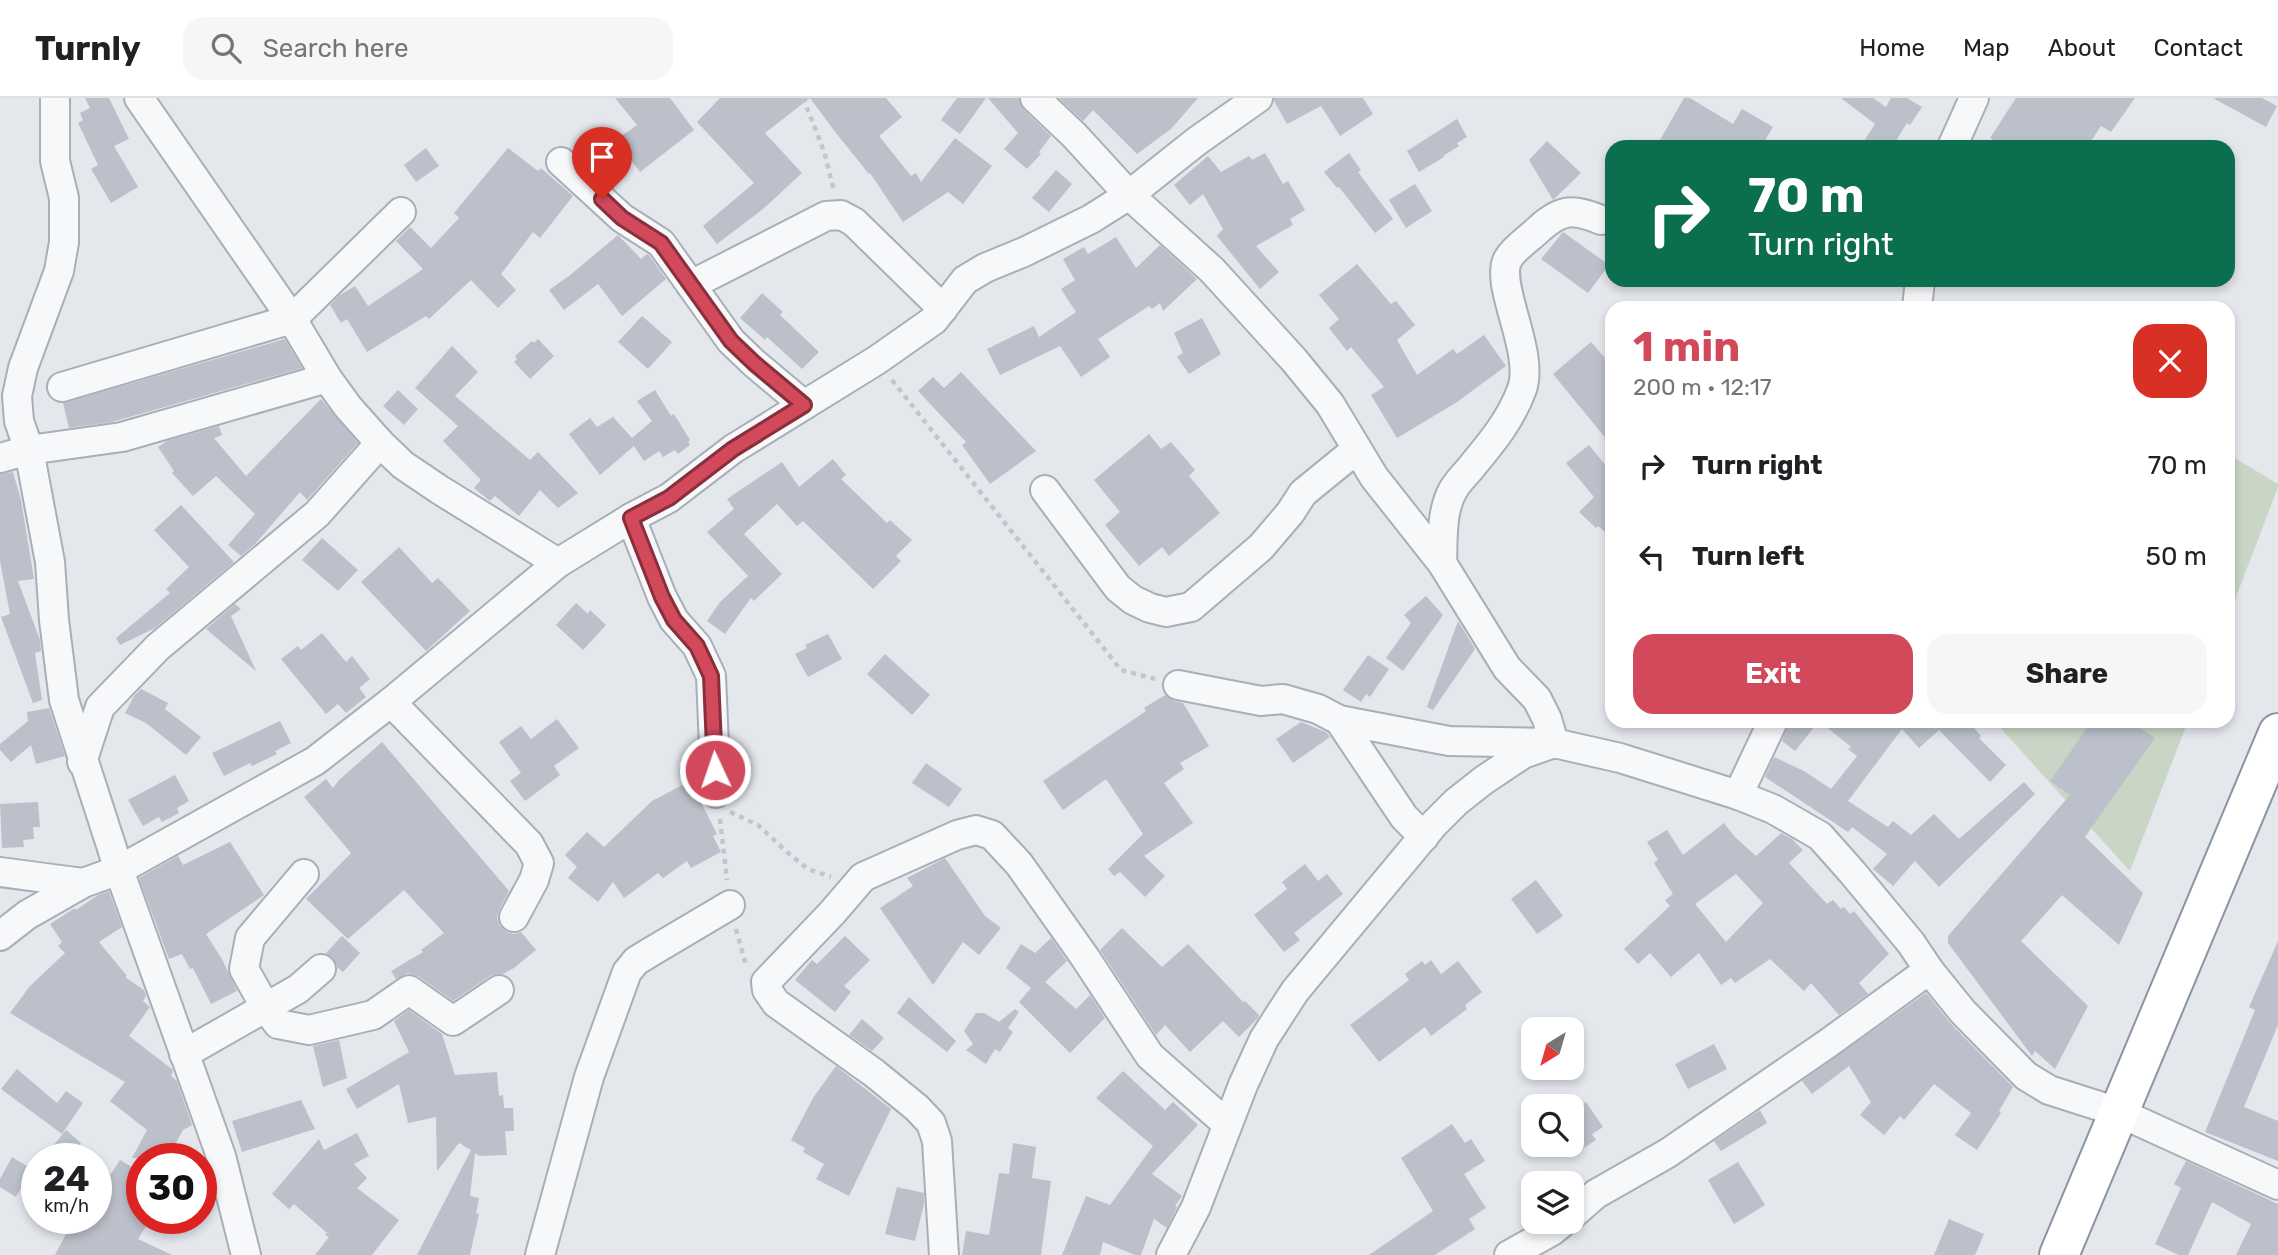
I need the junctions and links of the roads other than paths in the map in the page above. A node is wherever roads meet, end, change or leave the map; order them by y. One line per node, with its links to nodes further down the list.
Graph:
1 (55, 98): 20 (street)
2 (139, 98): 13 (street)
3 (1035, 98): 8 (street)
4 (1258, 98): 8 (street)
5 (1974, 98): 6 (street)
6 (1955, 140)
7 (561, 162): 11 (street)
8 (1129, 195): 12 (street); 19 (street)
9 (401, 212): 13 (street)
10 (1601, 220): 25 (street)
11 (691, 285): 12 (street); 16 (street)
12 (943, 309): 16 (street)
13 (292, 319): 14 (street); 15 (street)
14 (327, 378): 18 (street); 20 (street)
15 (62, 387)
16 (804, 405): 23 (street)
17 (0, 428): 20 (street)
18 (380, 443): 24 (street); 32 (street)
19 (1357, 449): 22 (street); 25 (street)
20 (29, 450): 21 (street); 32 (street)
21 (0, 458)
22 (1045, 491)
23 (631, 518): 24 (street); 34 (street)
24 (558, 563): 27 (street)
25 (1442, 563): 31 (street)
26 (1178, 685): 28 (street)
27 (391, 702): 36 (street); 41 (street)
28 (1339, 720): 31 (street); 35 (street)
29 (1770, 728): 33 (street)
30 (2278, 733): 48 (highway)
31 (1554, 743): 33 (street); 35 (street)
32 (82, 762): 36 (street)
33 (1738, 795): 44 (street)
34 (722, 802)
35 (1424, 837): 49 (street)
36 (119, 870): 39 (street); 47 (street)
37 (0, 872): 39 (street)
38 (304, 874): 46 (street)
39 (83, 883): 42 (street)
40 (730, 905): 54 (street)
41 (514, 917)
42 (0, 936)
43 (321, 969): 46 (street)
44 (1929, 970): 48 (street); 51 (street)
45 (499, 990): 46 (street)
46 (266, 1008): 47 (street)
47 (184, 1054): 53 (street)
48 (2118, 1112): 50 (street); 58 (highway)
49 (1227, 1124): 55 (street); 56 (street)
50 (2278, 1185)
51 (1584, 1204)
52 (1546, 1234): 57 (street)
53 (246, 1255)
54 (540, 1255)
55 (944, 1255)
56 (1171, 1255)
57 (1508, 1255)
58 (2059, 1255)

